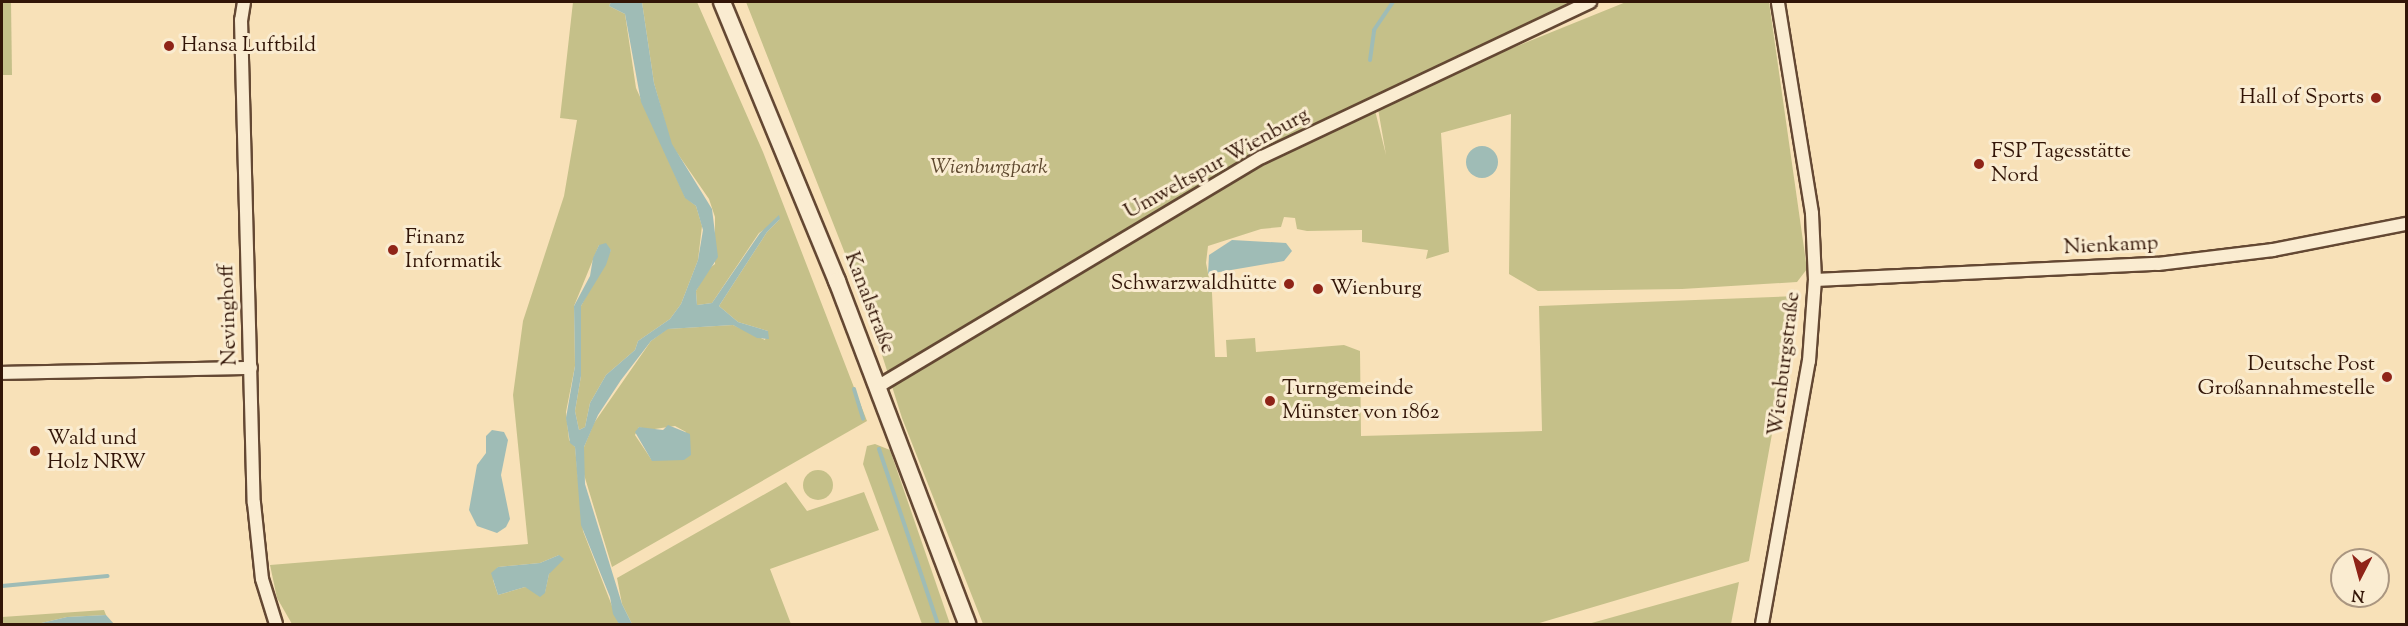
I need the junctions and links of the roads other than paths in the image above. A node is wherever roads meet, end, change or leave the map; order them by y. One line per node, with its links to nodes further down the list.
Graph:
1 (244, 2): 7 (street, Nevinghoff)
2 (722, 2): 9 (main road, Kanalstraße)
3 (1590, 2): 9 (street, Umweltspur Wienburg)
4 (1778, 2): 6 (street, Wienburgstraße)
5 (2406, 224): 6 (street, Nienkamp)
6 (1815, 280): 12 (street, Wienburgstraße)
7 (251, 368): 8 (street); 10 (street, Nevinghoff)
8 (2, 373)
9 (877, 387): 11 (main road, Kanalstraße)
10 (276, 624)
11 (967, 624)
12 (1762, 624)

